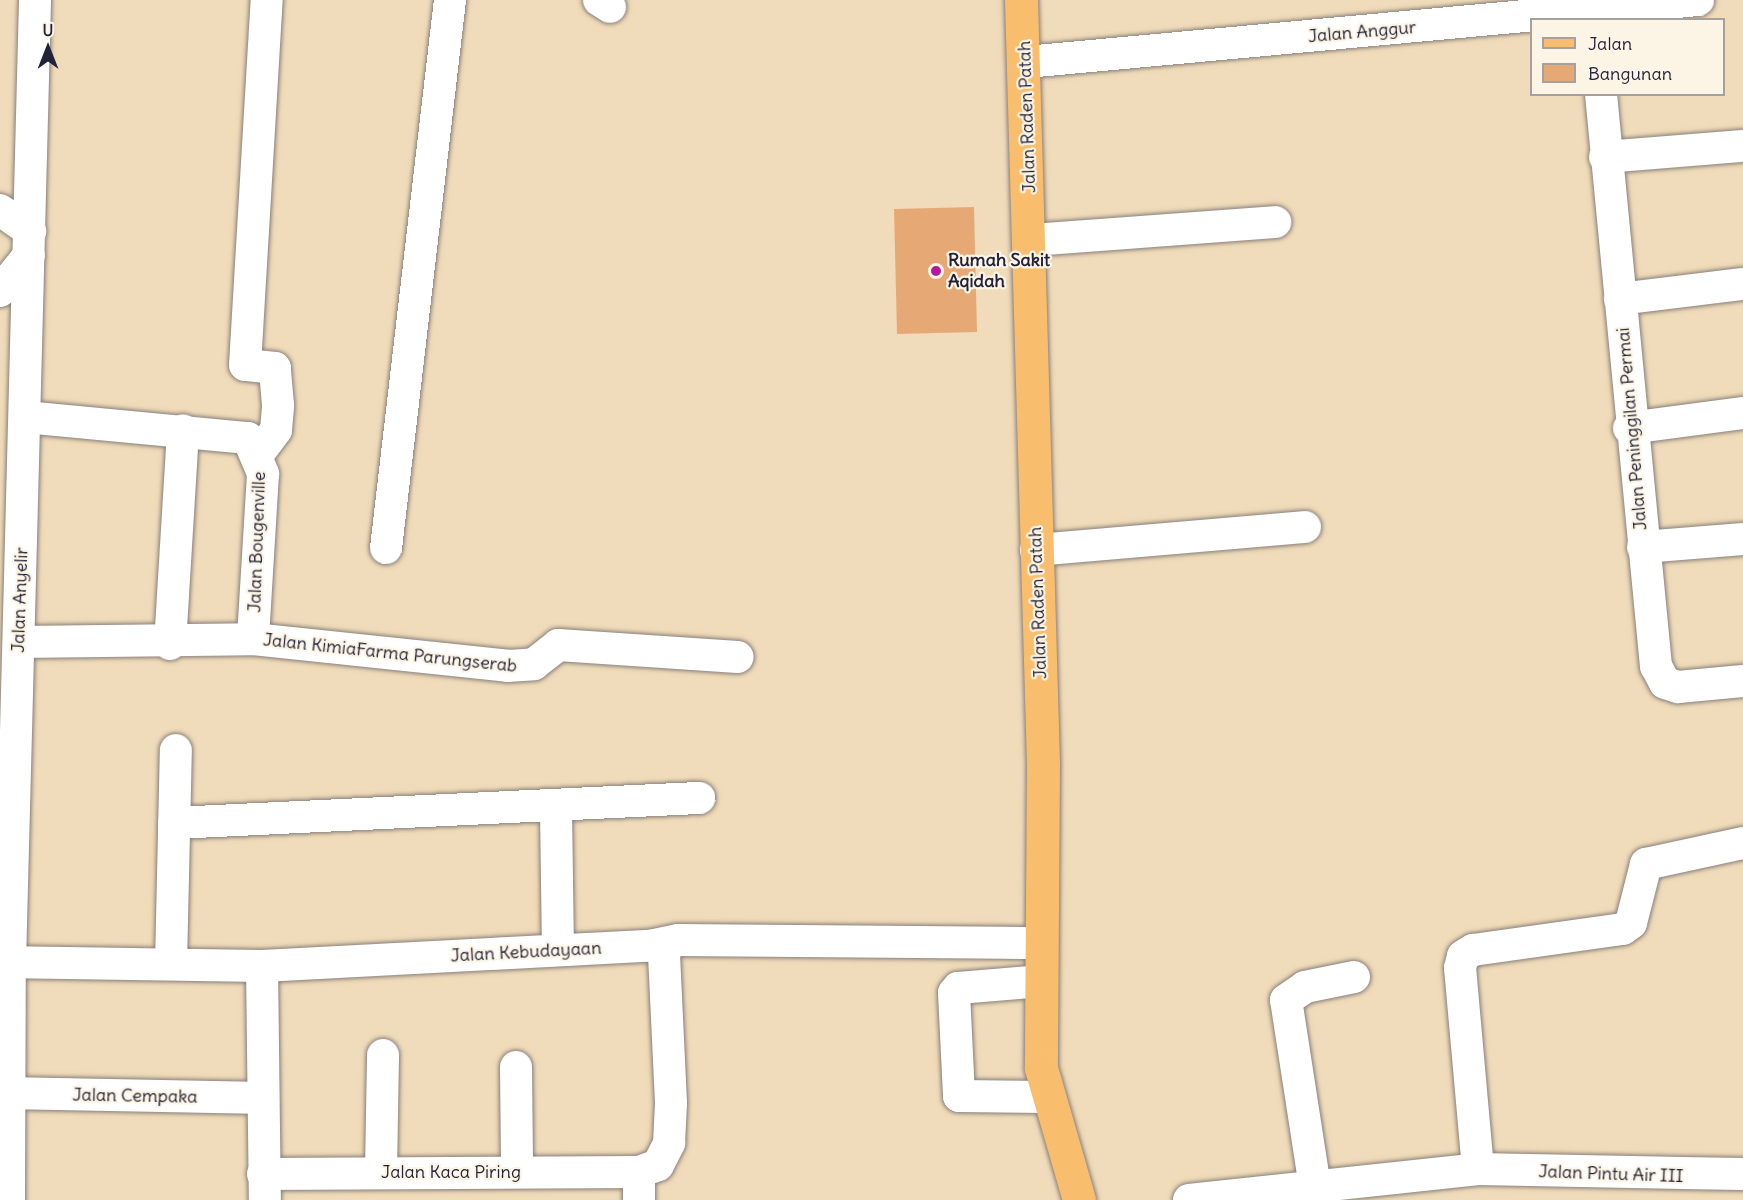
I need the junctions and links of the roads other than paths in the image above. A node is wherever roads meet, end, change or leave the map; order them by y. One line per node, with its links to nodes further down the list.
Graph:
1 (35, 0): 15 (street, Jalan Anyelir)
2 (267, 0): 23 (street)
3 (450, 0): 27 (street)
4 (1021, 0): 8 (main road, Jalan Raden Patah)
5 (1698, 0): 7 (street, Jalan Anggur)
6 (1482, 11): 7 (street, Jalan Anggur); 8 (street, Jalan Anggur)
7 (1595, 16)
8 (1026, 62): 14 (main road, Jalan Raden Patah)
9 (1601, 96): 11 (street, Jalan Peninggilan Permai)
10 (1743, 146): 11 (street)
11 (1605, 157): 18 (street, Jalan Peninggilan Permai)
12 (0, 210): 15 (street)
13 (1275, 222): 14 (street)
14 (1031, 240): 29 (main road, Jalan Raden Patah)
15 (30, 243): 17 (street); 20 (street, Jalan Anyelir)
16 (1743, 284): 18 (street)
17 (0, 291)
18 (1620, 298): 21 (street, Jalan Peninggilan Permai)
19 (1743, 413): 21 (street)
20 (25, 417): 22 (street, Jalan Bougenville); 24 (street, Jalan Anyelir)
21 (1629, 428): 28 (street, Jalan Peninggilan Permai)
22 (183, 430): 23 (street, Jalan Bougenville); 32 (street)
23 (258, 454): 30 (street, Jalan Bougenville)
24 (12, 461): 31 (street, Jalan Anyelir)
25 (1305, 527): 29 (street)
26 (1743, 539): 28 (street)
27 (386, 548)
28 (1643, 548): 34 (street, Jalan Peninggilan Permai)
29 (1036, 550): 40 (main road, Jalan Raden Patah)
30 (253, 639): 32 (street, Jalan Bougenville); 33 (street, Jalan KimiaFarma Parungserab)
31 (19, 642): 32 (street, Jalan Bougenville); 43 (street, Jalan Anyelir)
32 (170, 644)
33 (738, 657)
34 (1743, 681)
35 (176, 750): 38 (street)
36 (699, 798): 37 (street)
37 (556, 808): 38 (street); 42 (street)
38 (174, 823): 44 (street)
39 (1743, 843): 53 (street)
40 (1042, 943): 41 (street, Jalan Kebudayaan); 47 (main road, Jalan Raden Patah)
41 (668, 944): 42 (street, Jalan Kebudayaan); 57 (street)
42 (558, 950): 45 (street, Jalan Kebudayaan)
43 (5, 962): 44 (street, Jalan Kebudayaan); 50 (street, Jalan Anyelir)
44 (171, 964): 45 (street, Jalan Kebudayaan)
45 (262, 966): 52 (street)
46 (1354, 977): 58 (street)
47 (1042, 981): 51 (main road, Jalan Raden Patah); 51 (street)
48 (383, 1055): 55 (street)
49 (516, 1066): 54 (street)
50 (8, 1093): 52 (street, Jalan Cempaka); 61 (street, Jalan Anyelir)
51 (1046, 1097): 62 (main road, Jalan Raden Patah)
52 (263, 1098): 59 (street)
53 (1478, 1169): 58 (street, Jalan Pintu Air III); 60 (street, Jalan Pintu Air III)
54 (517, 1171): 55 (street, Jalan Kaca Piring); 57 (street, Jalan Kaca Piring)
55 (381, 1172): 59 (street, Jalan Kaca Piring)
56 (1743, 1174): 60 (street, Jalan Pintu Air III)
57 (639, 1186)
58 (1315, 1186): 63 (street, Jalan Pintu Air III)
59 (264, 1187)
60 (1607, 1187)
61 (9, 1200)
62 (1079, 1200)
63 (1189, 1200)

